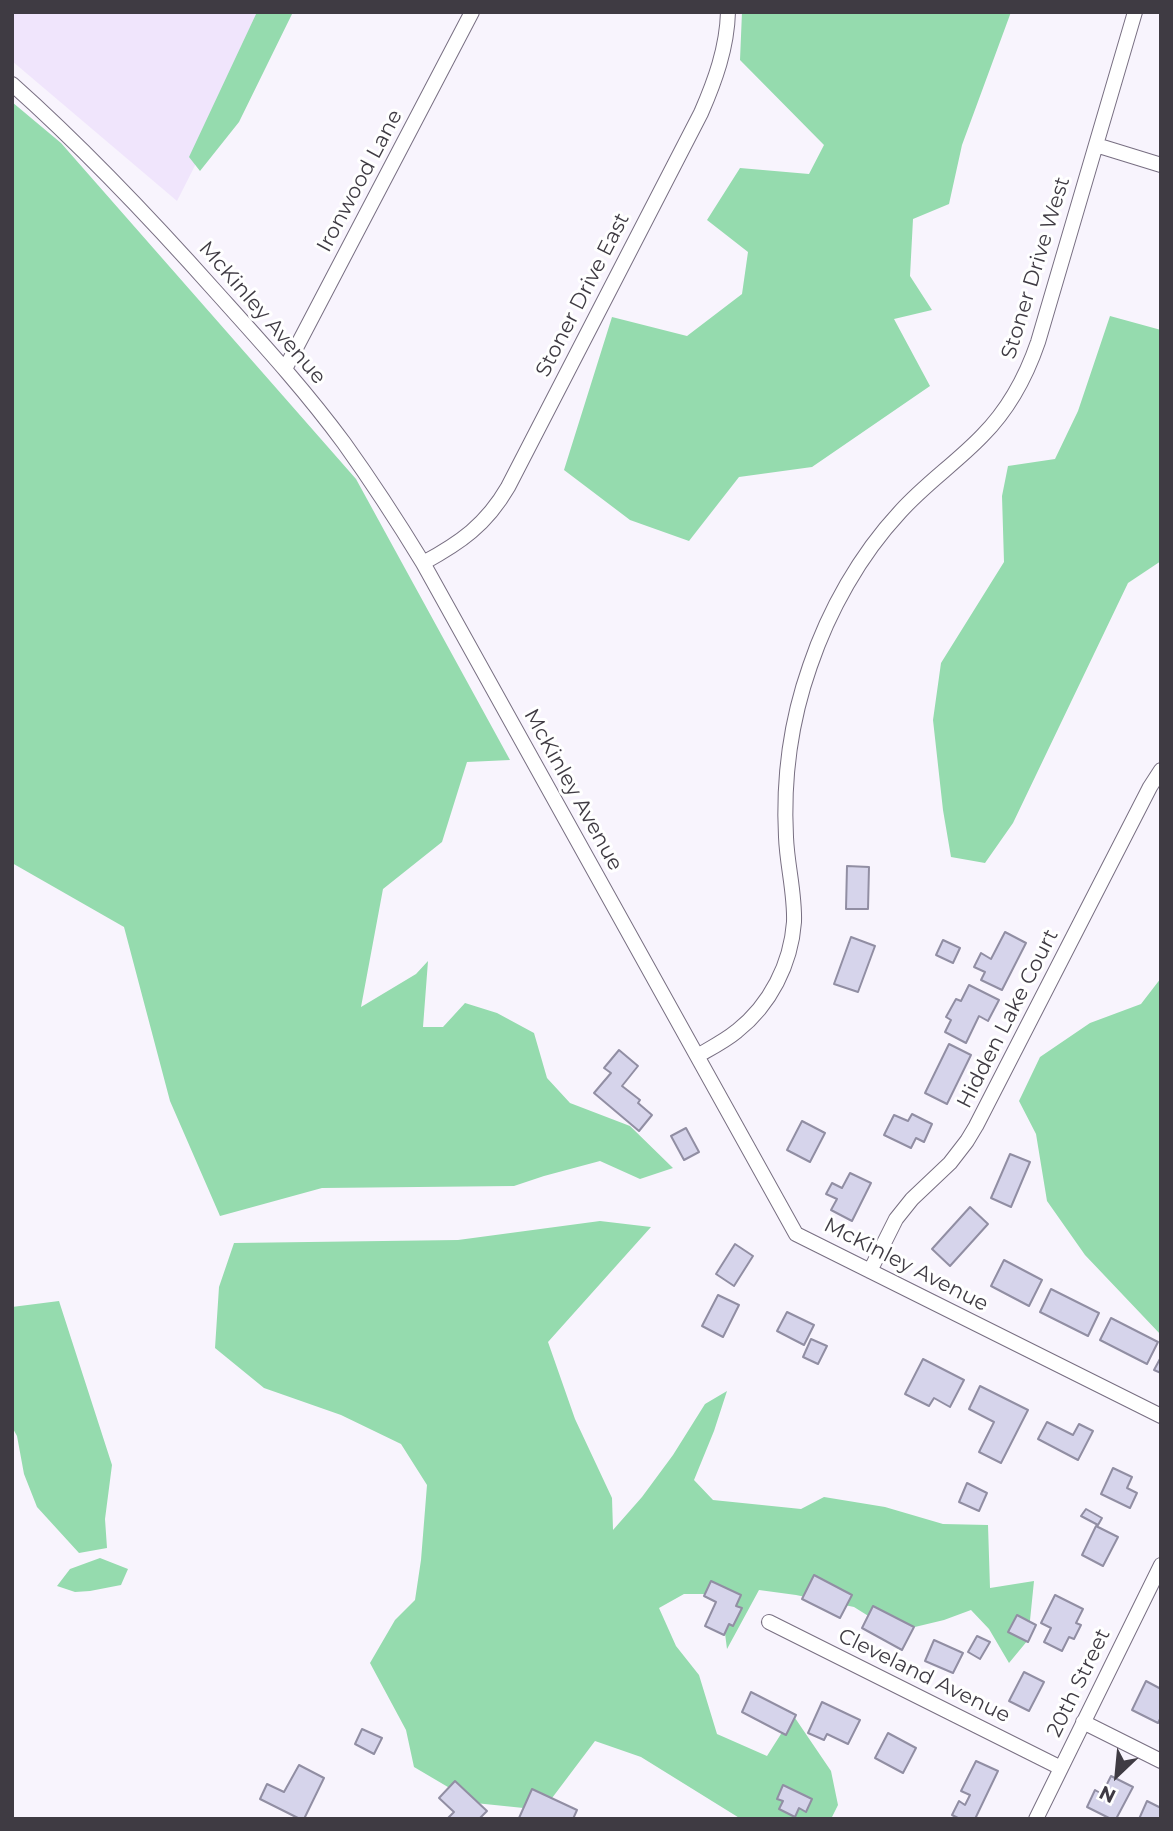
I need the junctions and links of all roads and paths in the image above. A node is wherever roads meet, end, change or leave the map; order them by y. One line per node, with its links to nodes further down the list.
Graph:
1 (472, 12): 7 (street, Ironwood Lane)
2 (728, 12): 8 (street, Stoner Drive East)
3 (1135, 12): 5 (street, Stoner Drive West)
4 (12, 83): 7 (street, McKinley Avenue)
5 (1096, 145): 6 (street); 10 (street, Stoner Drive West)
6 (1161, 165)
7 (285, 369): 8 (street, McKinley Avenue)
8 (423, 563): 10 (street, McKinley Avenue)
9 (1161, 770): 11 (street, Hidden Lake Court)
10 (697, 1056): 11 (street, McKinley Avenue)
11 (870, 1271): 12 (street, McKinley Avenue)
12 (1161, 1416)
13 (1161, 1565): 15 (street, 20th Street)
14 (769, 1622): 17 (street, Cleveland Avenue)
15 (1083, 1723): 16 (street); 17 (street, 20th Street)
16 (1161, 1761)
17 (1061, 1768): 18 (street, 20th Street)
18 (1036, 1819)

